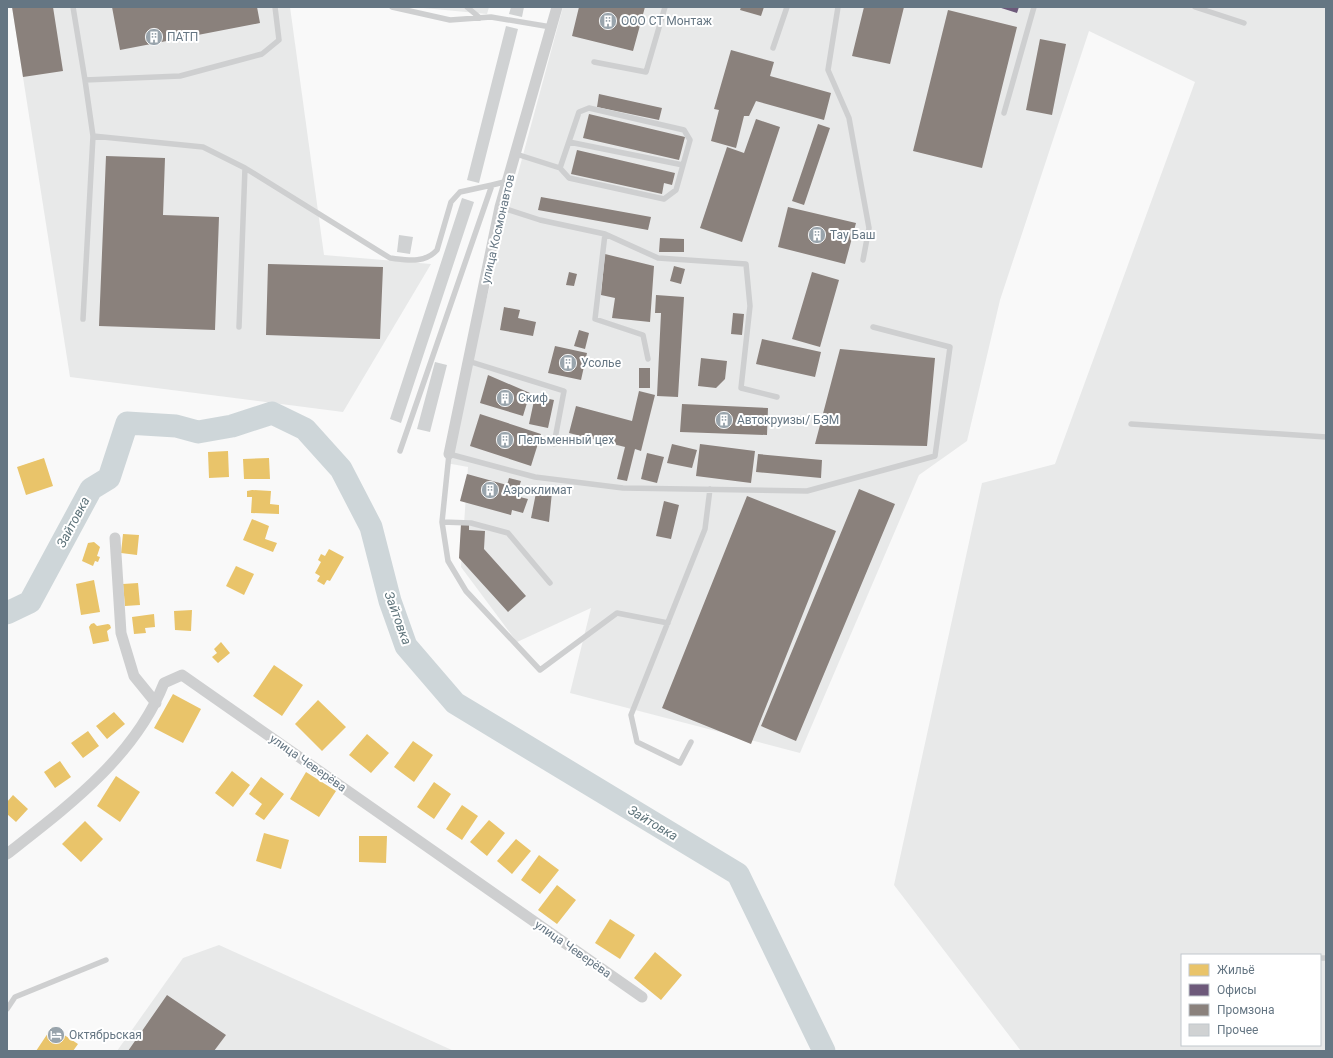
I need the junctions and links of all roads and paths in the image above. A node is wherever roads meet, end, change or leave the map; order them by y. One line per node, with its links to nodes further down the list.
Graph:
1 (73, 7): 16 (lane)
2 (275, 7): 16 (lane)
3 (392, 7): 11 (lane)
4 (467, 7): 11 (lane)
5 (557, 7): 13 (street, улица Космонавтов)
6 (665, 7): 15 (lane)
7 (787, 7): 14 (lane)
8 (838, 7): 28 (lane)
9 (1034, 7): 17 (lane)
10 (1195, 7): 12 (lane)
11 (480, 18): 13 (lane)
12 (1244, 23)
13 (551, 27): 20 (street, улица Космонавтов)
14 (773, 48)
15 (594, 62)
16 (85, 80): 18 (lane)
17 (1004, 113)
18 (93, 136): 22 (lane); 29 (lane)
19 (569, 142): 21 (lane); 21 (lane); 23 (lane)
20 (516, 154): 23 (lane); 24 (street, улица Космонавтов)
21 (683, 165): 23 (lane)
22 (245, 168): 25 (lane); 30 (lane)
23 (560, 168)
24 (508, 181): 25 (lane); 26 (street, улица Космонавтов)
25 (492, 184): 38 (lane)
26 (500, 207): 27 (lane); 33 (street, улица Космонавтов)
27 (605, 234): 32 (lane); 34 (lane)
28 (863, 260)
29 (83, 318)
30 (239, 327)
31 (873, 327): 40 (lane)
32 (648, 359)
33 (468, 362): 37 (lane); 39 (street, улица Космонавтов)
34 (777, 397)
35 (1131, 424): 36 (lane)
36 (1326, 437)
37 (554, 444)
38 (400, 451)
39 (449, 454): 40 (lane); 41 (lane)
40 (710, 489): 44 (lane)
41 (442, 522): 43 (lane); 44 (lane)
42 (115, 538): 45 (street)
43 (550, 583)
44 (668, 623): 46 (lane)
45 (156, 703): 47 (street, улица Чеверёва); 49 (street, улица Чеверёва)
46 (690, 742)
47 (7, 854)
48 (106, 960): 50 (lane)
49 (642, 997)
50 (7, 1009)

